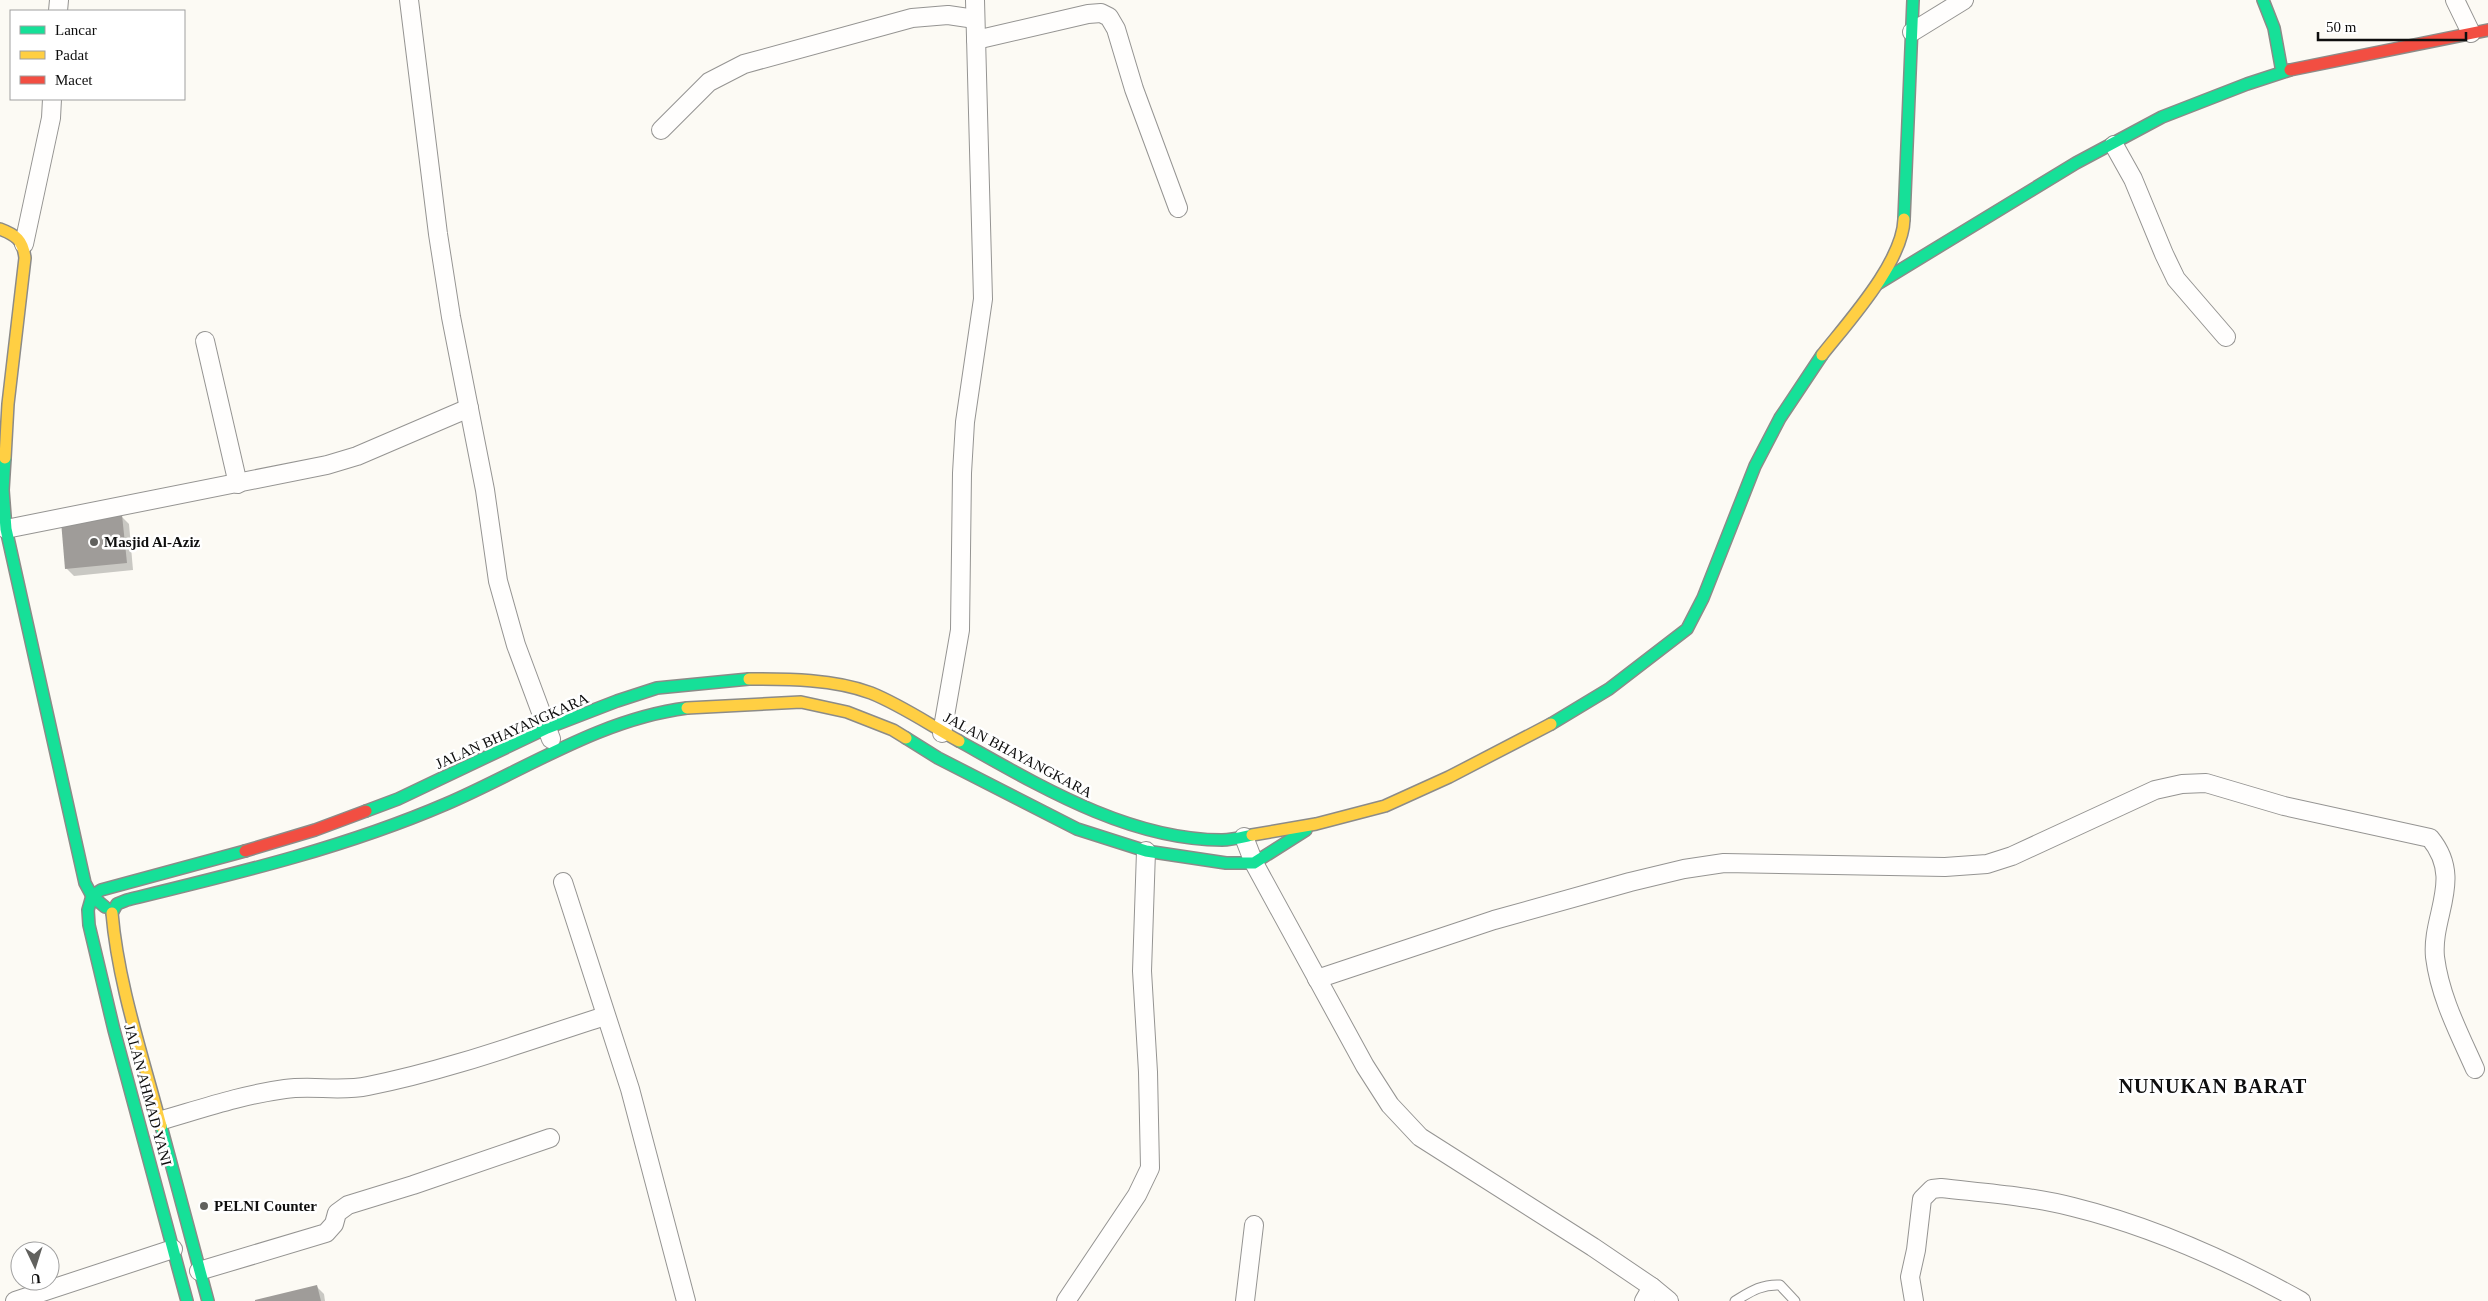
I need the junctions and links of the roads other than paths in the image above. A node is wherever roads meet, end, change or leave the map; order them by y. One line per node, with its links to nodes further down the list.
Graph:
1 (409, 0): 21 (street)
2 (975, 0): 7 (street)
3 (1913, 0): 8 (main road)
4 (1964, 0): 8 (street)
5 (2262, 0): 11 (main road)
6 (2456, 0): 9 (street)
7 (976, 19): 10 (street); 13 (street)
8 (1912, 32): 18 (main road)
9 (2480, 32): 11 (main road)
10 (976, 40): 15 (street); 25 (street)
11 (2282, 72): 14 (main road)
12 (52, 100): 17 (street)
13 (661, 130)
14 (2114, 144): 18 (main road); 19 (street)
15 (1178, 208)
16 (0, 229): 17 (main road)
17 (24, 244): 23 (main road)
18 (1879, 283): 27 (main road)
19 (2226, 337)
20 (205, 341): 22 (street)
21 (469, 408): 22 (street); 24 (street)
22 (238, 484): 23 (street)
23 (6, 529): 32 (main road)
24 (547, 728): 25 (main road, JALAN BHAYANGKARA); 26 (street); 32 (main road, JALAN BHAYANGKARA)
25 (942, 733): 28 (main road, JALAN BHAYANGKARA)
26 (556, 750): 29 (main road); 33 (main road)
27 (1316, 824): 28 (main road, JALAN BHAYANGKARA); 30 (main road)
28 (1244, 837): 30 (street)
29 (1146, 851): 30 (main road); 49 (street)
30 (1254, 863): 34 (street)
31 (563, 882): 35 (street)
32 (92, 896): 33 (main road); 37 (main road, JALAN AHMAD YANI)
33 (112, 912): 36 (main road, JALAN AHMAD YANI)
34 (1317, 979): 38 (street); 44 (street)
35 (605, 1016): 39 (street); 48 (street)
36 (142, 1056): 37 (main road); 39 (main road, JALAN AHMAD YANI)
37 (123, 1061): 42 (main road, JALAN AHMAD YANI)
38 (2475, 1069)
39 (159, 1121): 43 (main road, JALAN AHMAD YANI)
40 (550, 1138): 43 (street)
41 (1254, 1225): 50 (street)
42 (173, 1249): 45 (street); 46 (main road, JALAN AHMAD YANI)
43 (199, 1271): 47 (main road, JALAN AHMAD YANI)
44 (1648, 1294): 51 (street)
45 (15, 1301)
46 (187, 1301)
47 (208, 1301)
48 (686, 1301)
49 (1066, 1301)
50 (1245, 1301)
51 (1669, 1301)
52 (1735, 1301): 53 (lane)
53 (1795, 1301)
54 (1914, 1301): 55 (street)
55 (2301, 1301)

